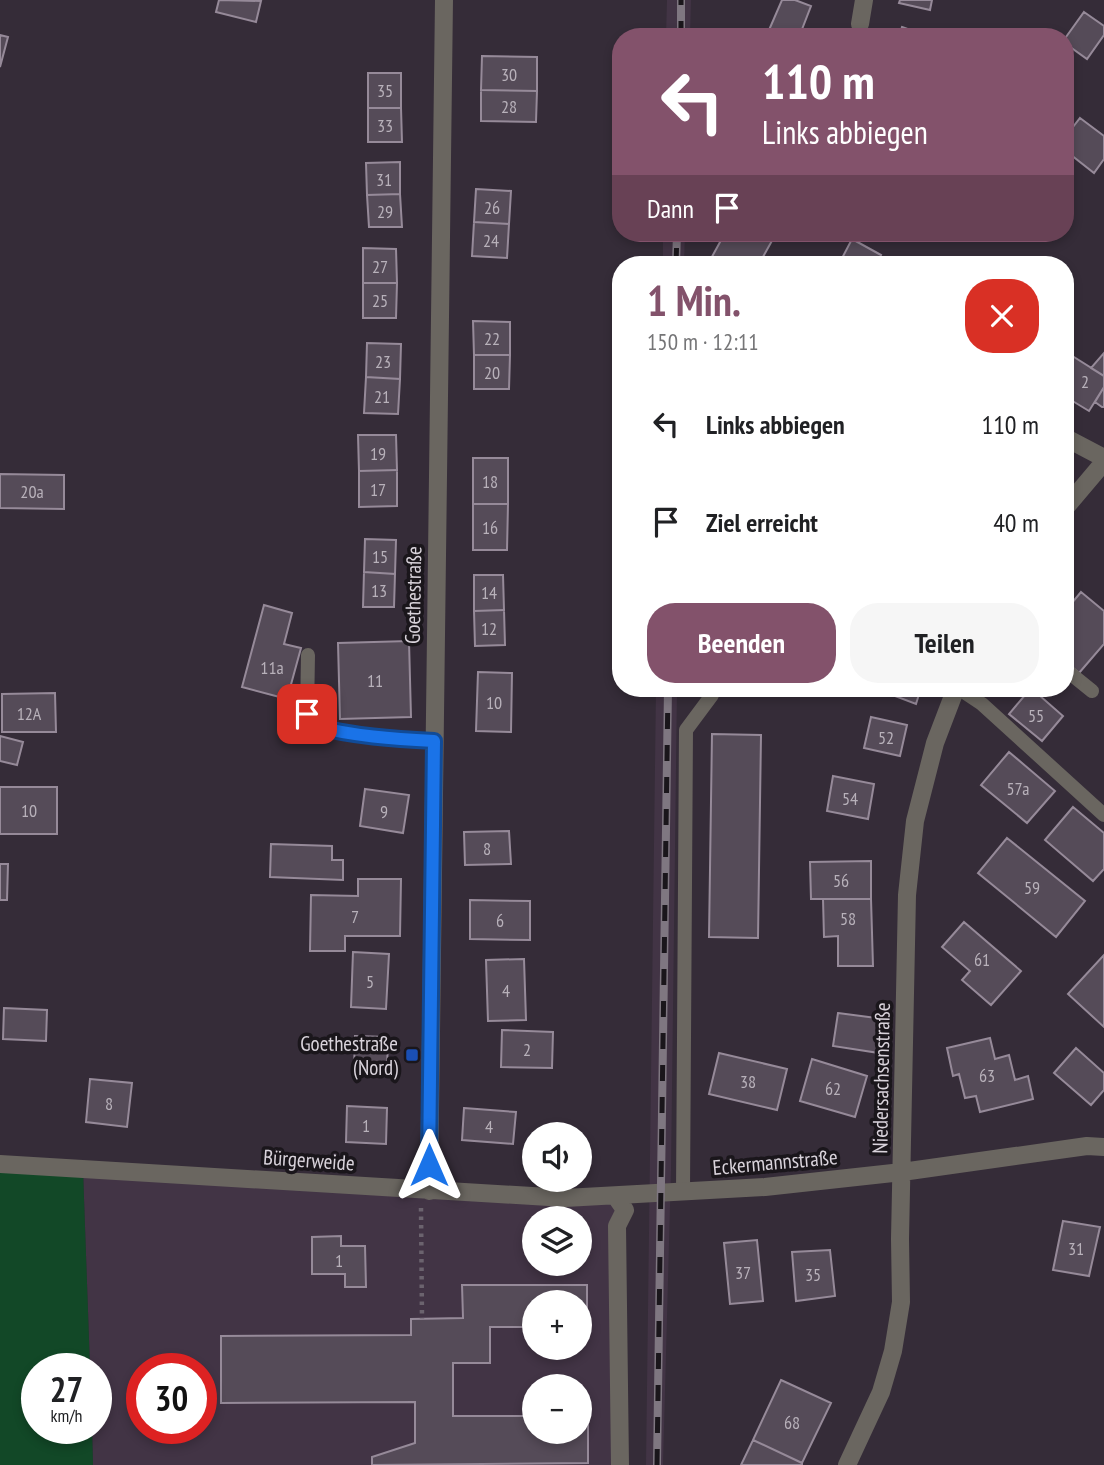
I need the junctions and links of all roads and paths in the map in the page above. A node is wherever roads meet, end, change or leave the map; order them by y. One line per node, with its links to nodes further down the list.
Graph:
1 (444, 0): 13 (street, Goethestraße)
2 (864, 0): 3 (street)
3 (860, 24)
4 (1074, 443): 5 (street)
5 (1104, 460): 6 (street)
6 (1074, 498)
7 (308, 655): 13 (lane)
8 (1074, 676): 9 (lane)
9 (1092, 691)
10 (711, 697): 19 (lane)
11 (953, 697): 17 (street, Niedersachsenstraße)
12 (971, 697): 14 (lane)
13 (434, 741): 18 (street, Goethestraße)
14 (1104, 814)
15 (1104, 1147): 17 (street, Eckermannstraße)
16 (0, 1164): 18 (street, Bürgerweide)
17 (902, 1172): 19 (street, Eckermannstraße); 23 (street, Niedersachsenstraße)
18 (425, 1191): 20 (street, Bürgerweide); 21 (path)
19 (683, 1192): 20 (street, Eckermannstraße)
20 (616, 1197): 22 (street)
21 (422, 1319)
22 (621, 1465)
23 (847, 1465)

